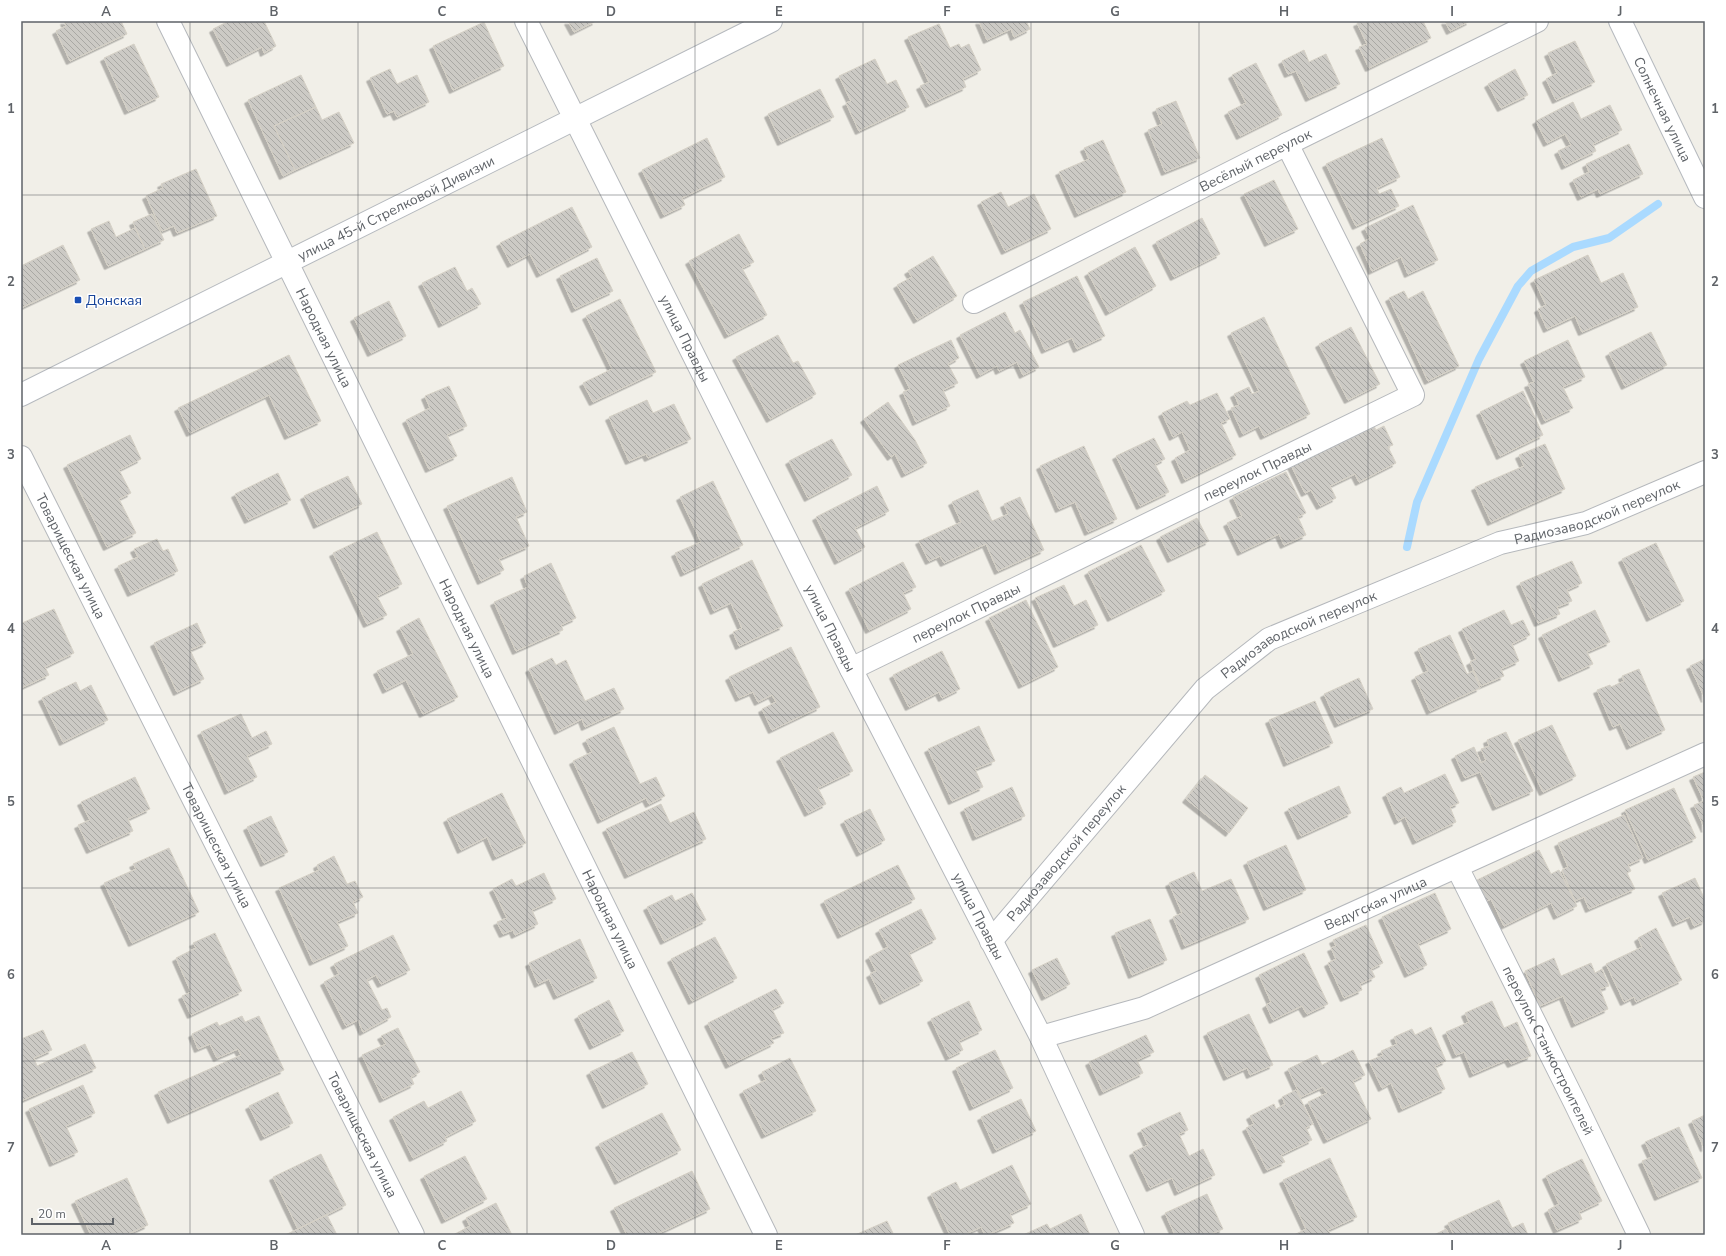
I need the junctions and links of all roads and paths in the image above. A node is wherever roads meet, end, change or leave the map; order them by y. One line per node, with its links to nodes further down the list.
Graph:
1 (168, 21): 9 (street, Народная улица)
2 (526, 21): 6 (street, улица Правды)
3 (771, 21): 6 (street, улица 45-й Стрелковой Дивизии)
4 (1537, 21): 7 (street, Весёлый переулок)
5 (1620, 21): 8 (street, Солнечная улица)
6 (575, 119): 9 (street, улица 45-й Стрелковой Дивизии); 14 (street, улица Правды)
7 (1287, 144): 10 (street, Весёлый переулок); 14 (street, переулок Правды)
8 (1705, 197)
9 (288, 262): 11 (street, улица 45-й Стрелковой Дивизии); 20 (street, Народная улица)
10 (974, 302)
11 (21, 395)
12 (21, 457): 19 (street, Товарищеская улица)
13 (1705, 472): 17 (street, Радиозаводской переулок)
14 (850, 669): 17 (street, улица Правды)
15 (1705, 754): 16 (street, Ведугская улица)
16 (1457, 867): 18 (street, Ведугская улица); 22 (street, переулок Станкостроителей)
17 (991, 941): 18 (street, улица Правды)
18 (1041, 1037): 21 (street, улица Правды)
19 (413, 1235)
20 (766, 1235)
21 (1132, 1235)
22 (1639, 1235)

